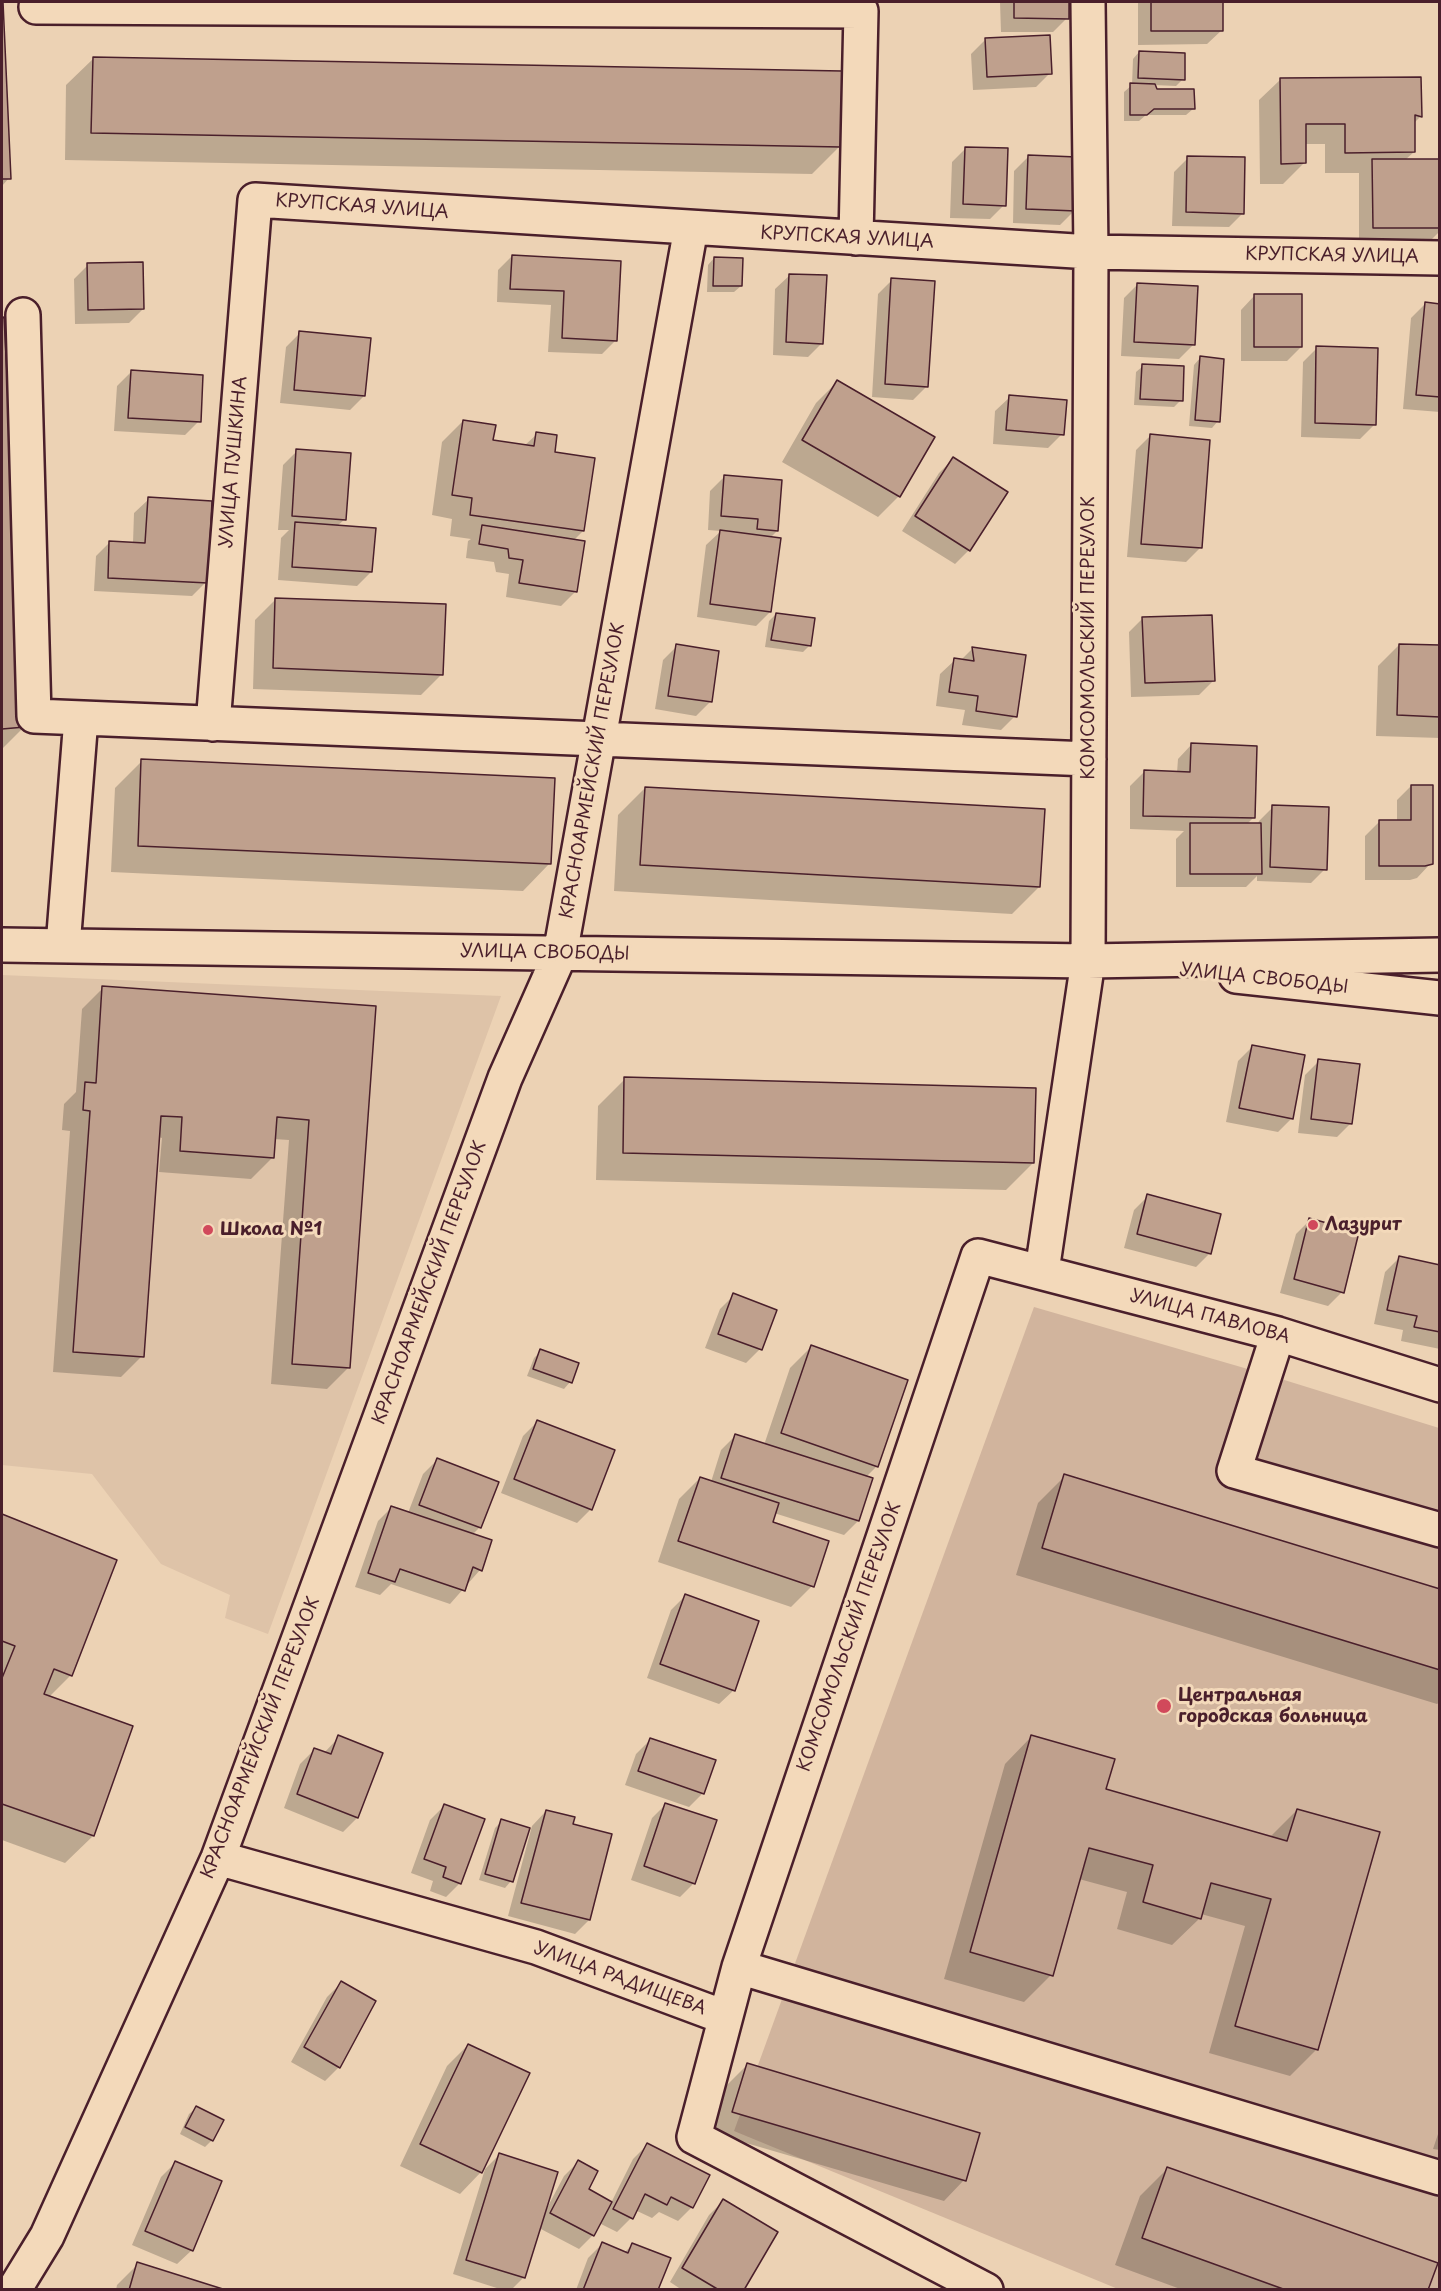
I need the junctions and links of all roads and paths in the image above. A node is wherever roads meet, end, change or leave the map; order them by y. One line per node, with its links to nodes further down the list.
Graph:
1 (1088, 2): 7 (street, КОМСОМОЛЬСКИЙ ПЕРЕУЛОК)
2 (656, 6): 3 (street); 6 (street)
3 (36, 7)
4 (255, 200): 5 (street, КРУПСКАЯ УЛИЦА); 11 (street, УЛИЦА ПУШКИНА)
5 (691, 228): 6 (street, КРУПСКАЯ УЛИЦА); 12 (street, КРАСНОАРМЕЙСКИЙ ПЕРЕУЛОК)
6 (856, 238): 7 (street, КРУПСКАЯ УЛИЦА)
7 (1091, 252): 8 (street, КРУПСКАЯ УЛИЦА); 13 (street, КОМСОМОЛЬСКИЙ ПЕРЕУЛОК)
8 (1440, 258)
9 (23, 315): 10 (street)
10 (81, 718): 11 (street); 15 (street)
11 (213, 724): 12 (street)
12 (598, 739): 13 (street); 16 (street, КРАСНОАРМЕЙСКИЙ ПЕРЕУЛОК)
13 (1089, 759): 18 (street, КОМСОМОЛЬСКИЙ ПЕРЕУЛОК)
14 (2, 945): 15 (street, УЛИЦА СВОБОДЫ)
15 (63, 946): 16 (street, УЛИЦА СВОБОДЫ)
16 (560, 954): 18 (street, УЛИЦА СВОБОДЫ); 25 (street, КРАСНОАРМЕЙСКИЙ ПЕРЕУЛОК)
17 (1440, 955): 18 (street, УЛИЦА СВОБОДЫ)
18 (1088, 961): 19 (street, УЛИЦА СВОБОДЫ); 21 (street, КОМСОМОЛЬСКИЙ ПЕРЕУЛОК)
19 (1440, 998)
20 (978, 1257): 21 (street, УЛИЦА ПАВЛОВА); 26 (street, КОМСОМОЛЬСКИЙ ПЕРЕУЛОК)
21 (1042, 1271): 22 (street, УЛИЦА ПАВЛОВА)
22 (1278, 1334): 23 (street, УЛИЦА ПАВЛОВА); 24 (street)
23 (1440, 1385)
24 (1440, 1530)
25 (218, 1858): 27 (street, УЛИЦА РАДИЩЕВА); 29 (street, КРАСНОАРМЕЙСКИЙ ПЕРЕУЛОК)
26 (739, 1967): 27 (street, КОМСОМОЛЬСКИЙ ПЕРЕУЛОК); 28 (street)
27 (724, 2017): 30 (street, УЛИЦА РАДИЩЕВА)
28 (1440, 2178)
29 (14, 2289)
30 (986, 2289)

